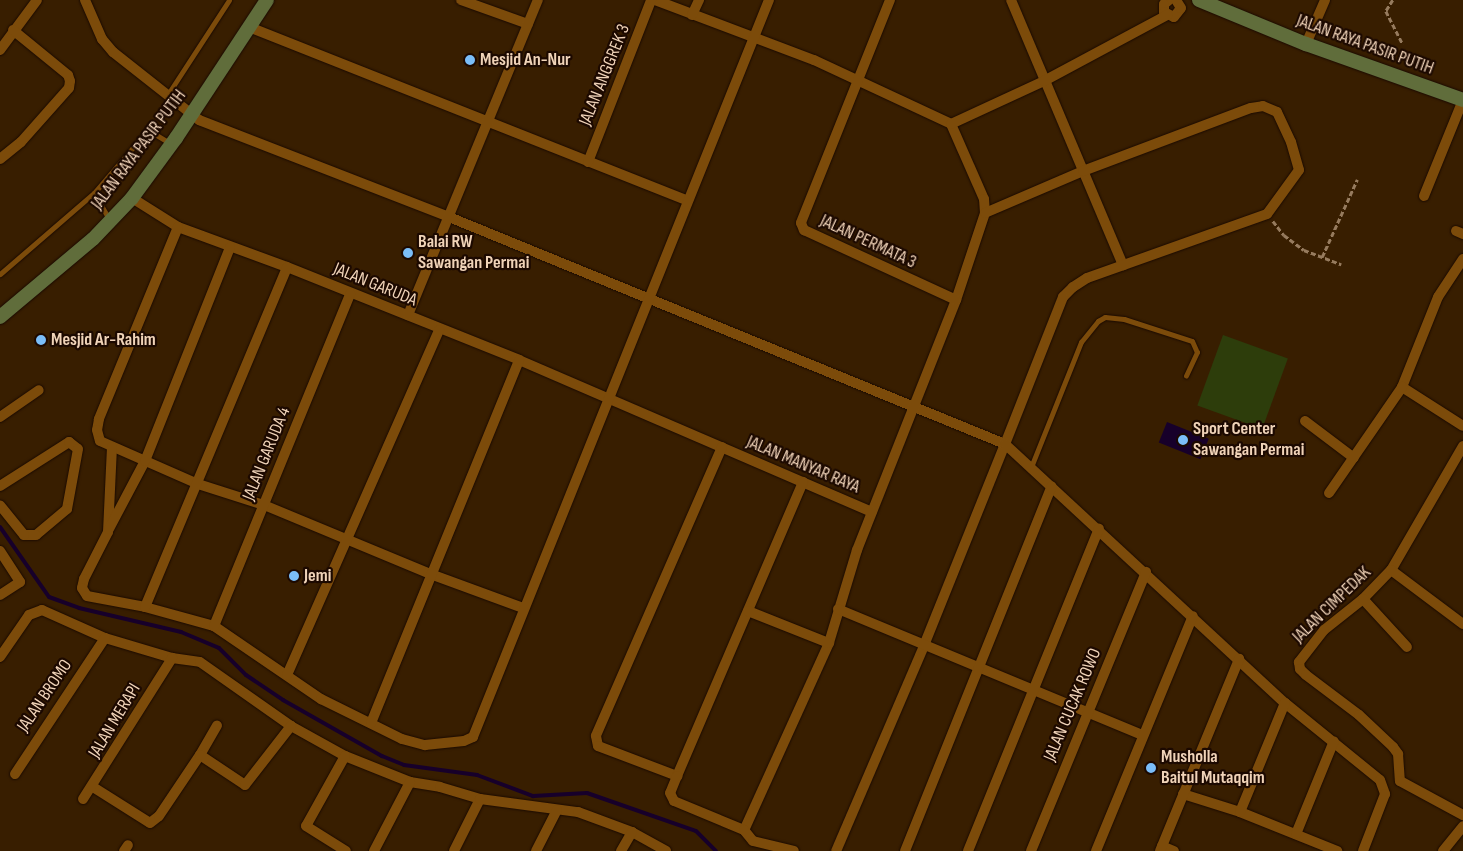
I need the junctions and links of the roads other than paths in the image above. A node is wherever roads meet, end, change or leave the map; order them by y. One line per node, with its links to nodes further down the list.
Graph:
1 (36, 0): 21 (street)
2 (85, 0): 27 (street)
3 (229, 0): 27 (lane)
4 (267, 0): 20 (street, JALAN RAYA PASIR PUTIH)
5 (461, 0): 19 (street)
6 (538, 0): 19 (street)
7 (650, 0): 34 (street, JALAN ANGGREK 3)
8 (654, 0): 17 (street)
9 (698, 0): 17 (street)
10 (769, 0): 22 (street)
11 (890, 0): 25 (street, JALAN PERMATA 3)
12 (1011, 0): 26 (street)
13 (1169, 0): 18 (street)
14 (1176, 0): 18 (street)
15 (1199, 0): 23 (street, JALAN RAYA PASIR PUTIH)
16 (1325, 0): 23 (street)
17 (692, 15): 22 (street)
18 (1167, 15): 26 (street)
19 (528, 24): 30 (street)
20 (249, 26): 29 (street, JALAN RAYA PASIR PUTIH); 30 (street)
21 (14, 30): 24 (street); 33 (street)
22 (755, 37): 25 (street); 39 (street)
23 (1306, 44): 28 (street, JALAN RAYA PASIR PUTIH)
24 (0, 50)
25 (857, 79): 31 (street); 51 (street, JALAN PERMATA 3)
26 (1044, 81): 31 (street); 35 (street)
27 (168, 94): 29 (street)
28 (1463, 100): 37 (street)
29 (191, 115): 32 (street, JALAN RAYA PASIR PUTIH); 41 (street)
30 (490, 122): 34 (street); 41 (street)
31 (951, 124): 40 (street)
32 (172, 144): 36 (lane); 38 (street, JALAN RAYA PASIR PUTIH)
33 (0, 160)
34 (588, 162): 39 (street)
35 (1084, 171): 40 (street); 46 (street); 46 (street)
36 (94, 193): 42 (lane); 48 (lane)
37 (1424, 196)
38 (132, 198): 42 (street, JALAN RAYA PASIR PUTIH); 43 (street, JALAN GARUDA)
39 (687, 200): 50 (street)
40 (985, 213): 51 (street)
41 (449, 217): 50 (street); 54 (street)
42 (111, 222): 53 (street, JALAN RAYA PASIR PUTIH)
43 (178, 227): 44 (street, JALAN GARUDA); 68 (street)
44 (230, 247): 47 (street, JALAN GARUDA); 71 (street)
45 (1463, 259): 59 (street)
46 (1123, 265): 66 (street)
47 (287, 267): 49 (street, JALAN GARUDA); 74 (street)
48 (0, 274)
49 (350, 294): 54 (street, JALAN GARUDA); 78 (street, JALAN GARUDA 4)
50 (651, 298): 61 (street); 62 (street)
51 (956, 300): 62 (street)
52 (0, 303): 53 (street)
53 (19, 303): 55 (street, JALAN RAYA PASIR PUTIH)
54 (408, 315): 56 (street, JALAN GARUDA)
55 (0, 317)
56 (439, 330): 57 (street, JALAN GARUDA); 83 (street)
57 (519, 360): 61 (street, JALAN GARUDA); 87 (street)
58 (1186, 376): 72 (lane)
59 (1402, 387): 65 (street); 70 (street)
60 (39, 390): 63 (street)
61 (609, 398): 69 (street, JALAN MANYAR RAYA); 91 (street)
62 (915, 406): 66 (street); 80 (street)
63 (0, 417)
64 (1305, 421): 70 (street)
65 (1463, 426)
66 (1005, 444): 72 (street); 99 (street)
67 (1463, 446): 85 (street, JALAN CIMPEDAK)
68 (112, 447): 71 (street); 82 (street)
69 (722, 447): 73 (street, JALAN MANYAR RAYA); 117 (street)
70 (1354, 458): 77 (street)
71 (145, 461): 74 (street); 82 (street)
72 (1031, 467): 76 (street)
73 (803, 482): 80 (street, JALAN MANYAR RAYA); 93 (street)
74 (198, 484): 78 (street); 90 (street)
75 (0, 486): 79 (street)
76 (1052, 486): 81 (street); 104 (street)
77 (1329, 493)
78 (264, 505): 83 (street); 96 (street, JALAN GARUDA 4)
79 (0, 506)
80 (872, 512): 92 (street)
81 (1099, 529): 86 (street); 106 (street)
82 (108, 532): 90 (street)
83 (349, 537): 87 (street); 105 (street)
84 (0, 551): 88 (street)
85 (1391, 570): 89 (street, JALAN CIMPEDAK); 95 (street)
86 (1146, 572): 94 (street); 108 (street, JALAN CUCAK ROWO)
87 (433, 575): 91 (street); 109 (street)
88 (0, 595)
89 (1363, 599): 100 (street); 118 (street, JALAN CIMPEDAK)
90 (145, 607): 96 (street)
91 (523, 608): 109 (street)
92 (838, 608): 98 (street); 99 (street)
93 (748, 611): 98 (street); 117 (street)
94 (1193, 616): 103 (street); 112 (street)
95 (1461, 621)
96 (214, 626): 105 (street)
97 (105, 638): 101 (street); 102 (street); 116 (street, JALAN BROMO)
98 (829, 643): 129 (street)
99 (924, 646): 104 (street); 140 (street)
100 (1406, 647)
101 (0, 657)
102 (172, 658): 111 (street); 120 (street, JALAN MERAPI)
103 (1239, 659): 107 (street); 122 (street)
104 (979, 667): 106 (street); 141 (street)
105 (287, 675): 109 (street)
106 (1033, 689): 108 (street); 142 (street)
107 (1285, 703): 113 (street); 126 (street)
108 (1088, 712): 112 (street); 143 (street, JALAN CUCAK ROWO)
109 (372, 724)
110 (217, 725): 114 (street)
111 (291, 726): 114 (street); 115 (street)
112 (1142, 735): 144 (street)
113 (1334, 741): 121 (street); 131 (street)
114 (200, 754): 120 (street)
115 (345, 756): 119 (street); 133 (street)
116 (15, 774)
117 (677, 776): 129 (street)
118 (1398, 778): 121 (street); 127 (street)
119 (410, 782): 124 (street); 134 (street)
120 (93, 787): 123 (street, JALAN MERAPI)
121 (1385, 788): 147 (street)
122 (1182, 794): 126 (street); 132 (street)
123 (83, 799)
124 (480, 799): 125 (street); 135 (street)
125 (557, 810): 130 (street); 136 (street)
126 (1240, 812): 131 (street)
127 (1463, 815)
128 (1463, 826): 148 (street)
129 (744, 830): 139 (street)
130 (632, 832): 137 (street); 138 (street)
131 (1296, 834): 146 (street)
132 (1161, 848): 145 (street)
133 (346, 851)
134 (374, 851)
135 (454, 851)
136 (536, 851)
137 (621, 851)
138 (666, 851)
139 (794, 851)
140 (836, 851)
141 (905, 851)
142 (968, 851)
143 (1031, 851)
144 (1096, 851)
145 (1174, 851)
146 (1337, 851)
147 (1363, 851)
148 (1444, 851)

